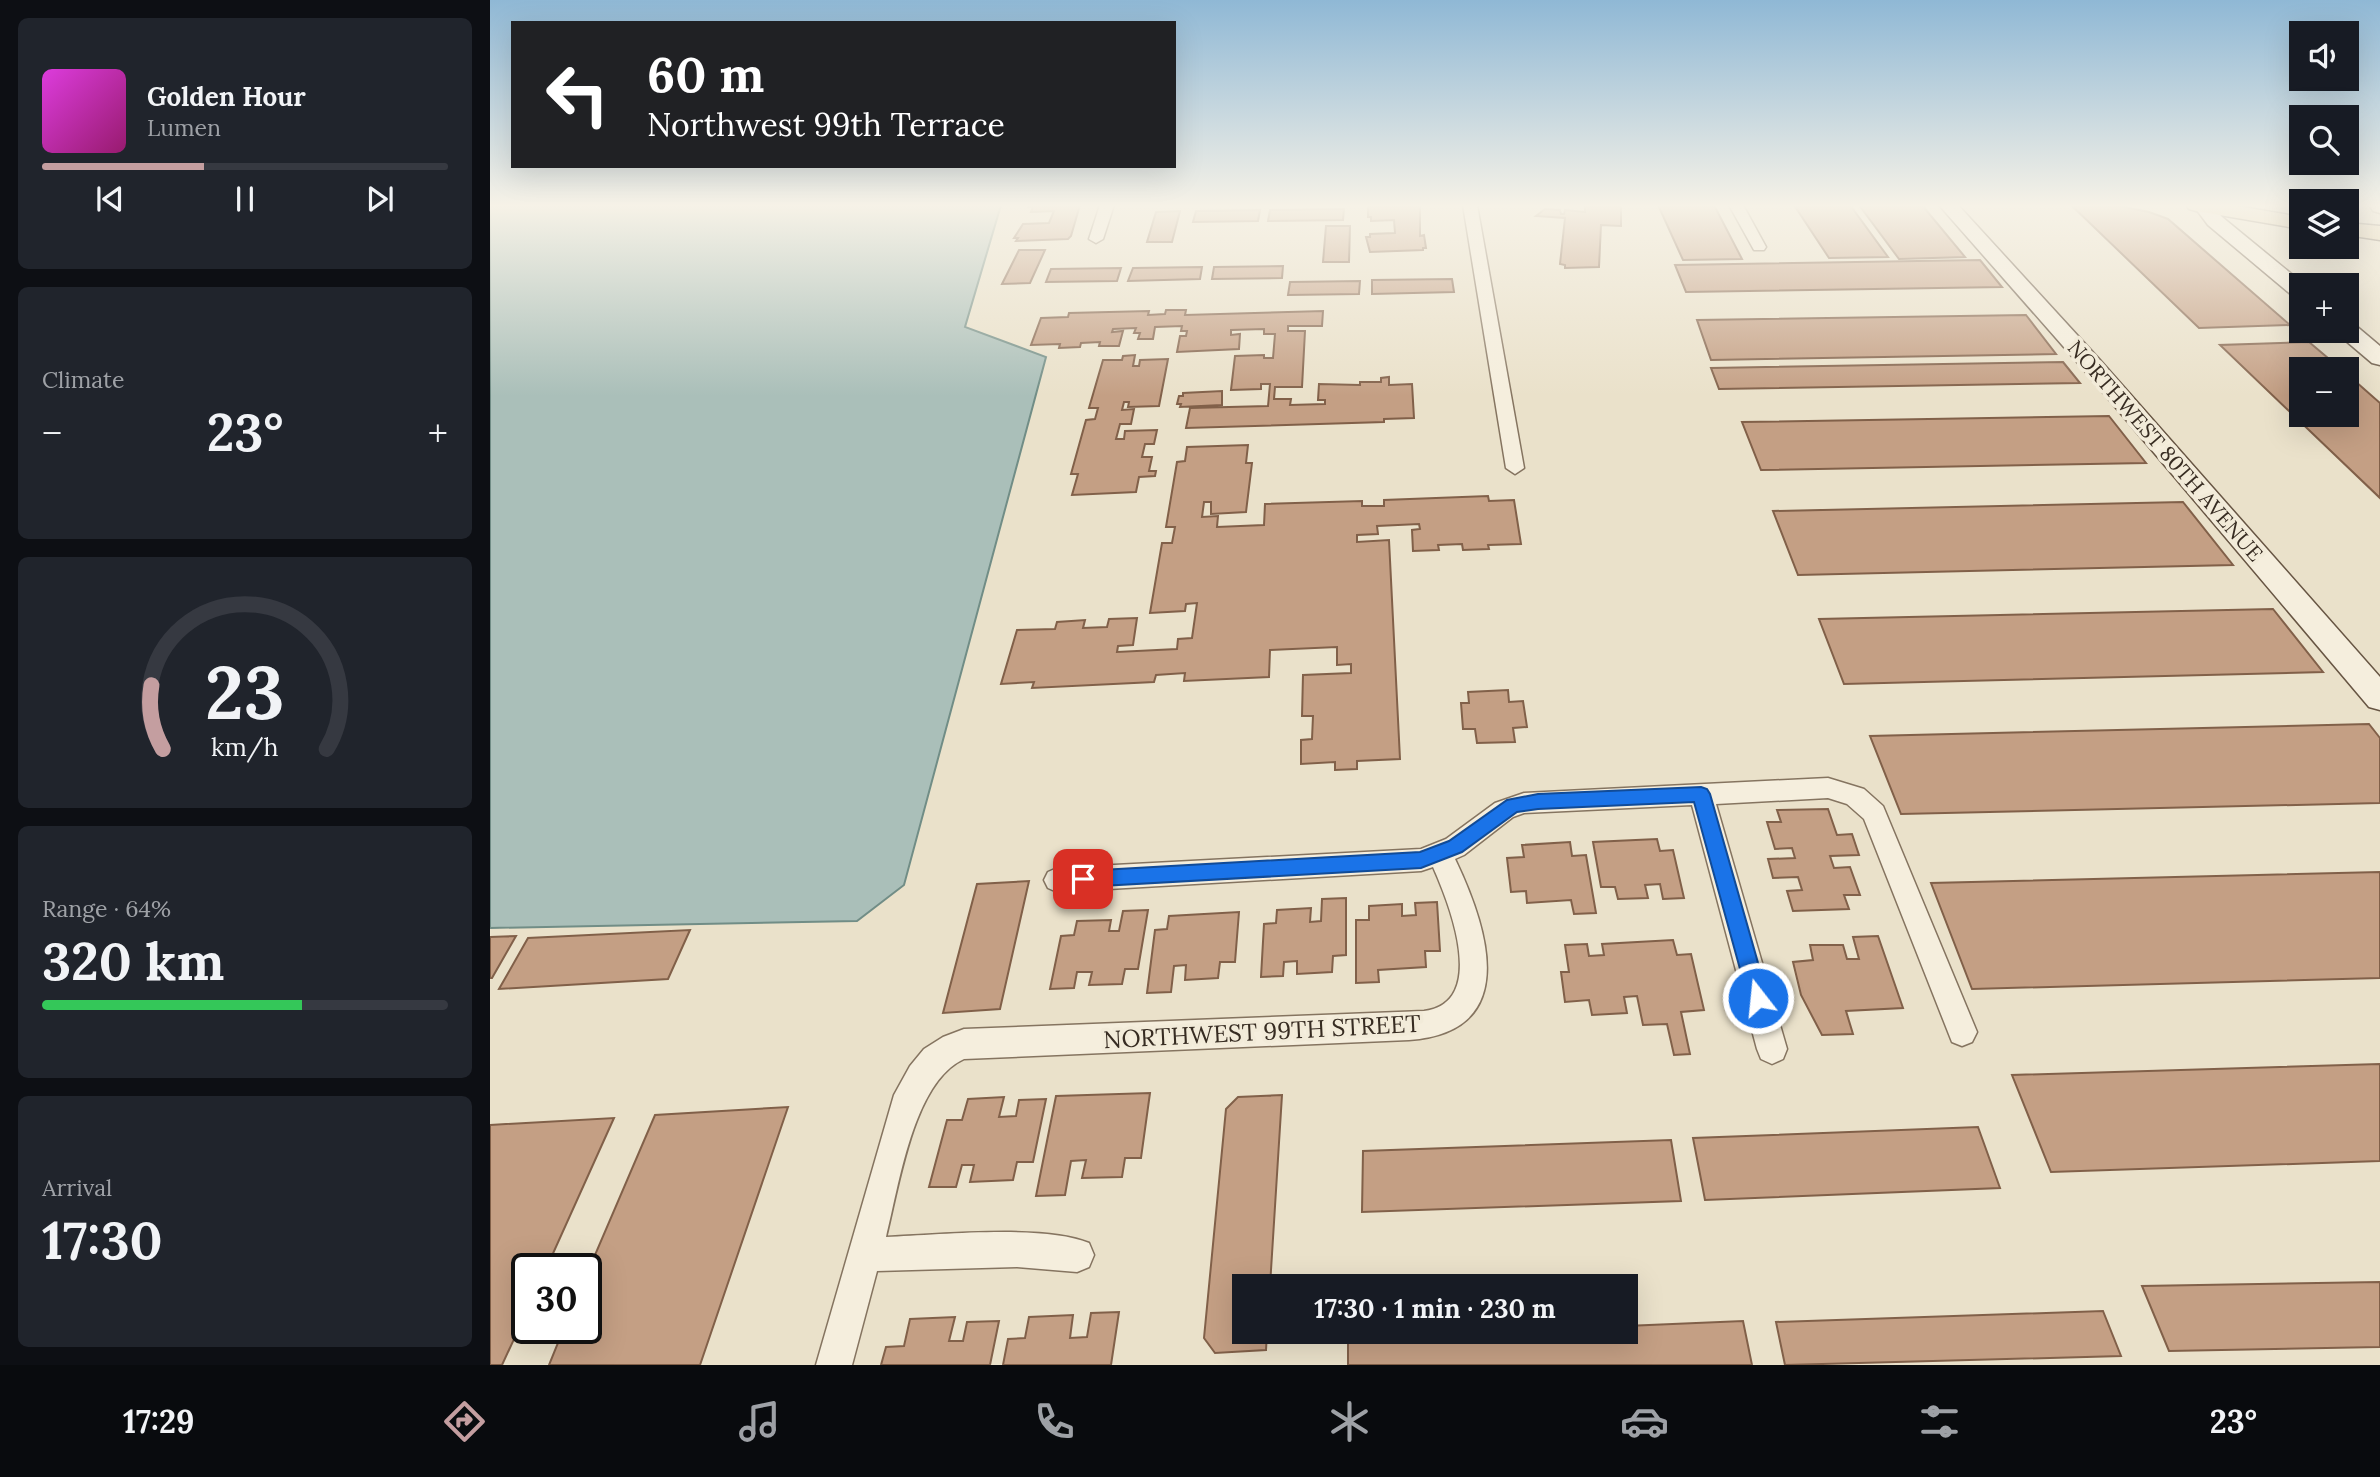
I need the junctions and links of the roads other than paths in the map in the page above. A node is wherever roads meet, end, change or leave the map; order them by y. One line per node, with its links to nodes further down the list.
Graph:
1 (1481, 269): 7 (street)
2 (2005, 269): 8 (street, NORTHWEST 80TH AVENUE)
3 (2272, 269): 4 (street)
4 (2289, 283)
5 (2359, 340): 6 (street)
6 (2380, 358)
7 (1515, 468)
8 (2380, 698)
9 (1701, 794): 10 (street); 12 (street); 13 (street)
10 (1440, 855): 11 (street); 14 (street, NORTHWEST 99TH STREET)
11 (1057, 880)
12 (1962, 1032)
13 (1772, 1049)
14 (864, 1254): 15 (street); 16 (street)
15 (1077, 1255)
16 (834, 1365)

